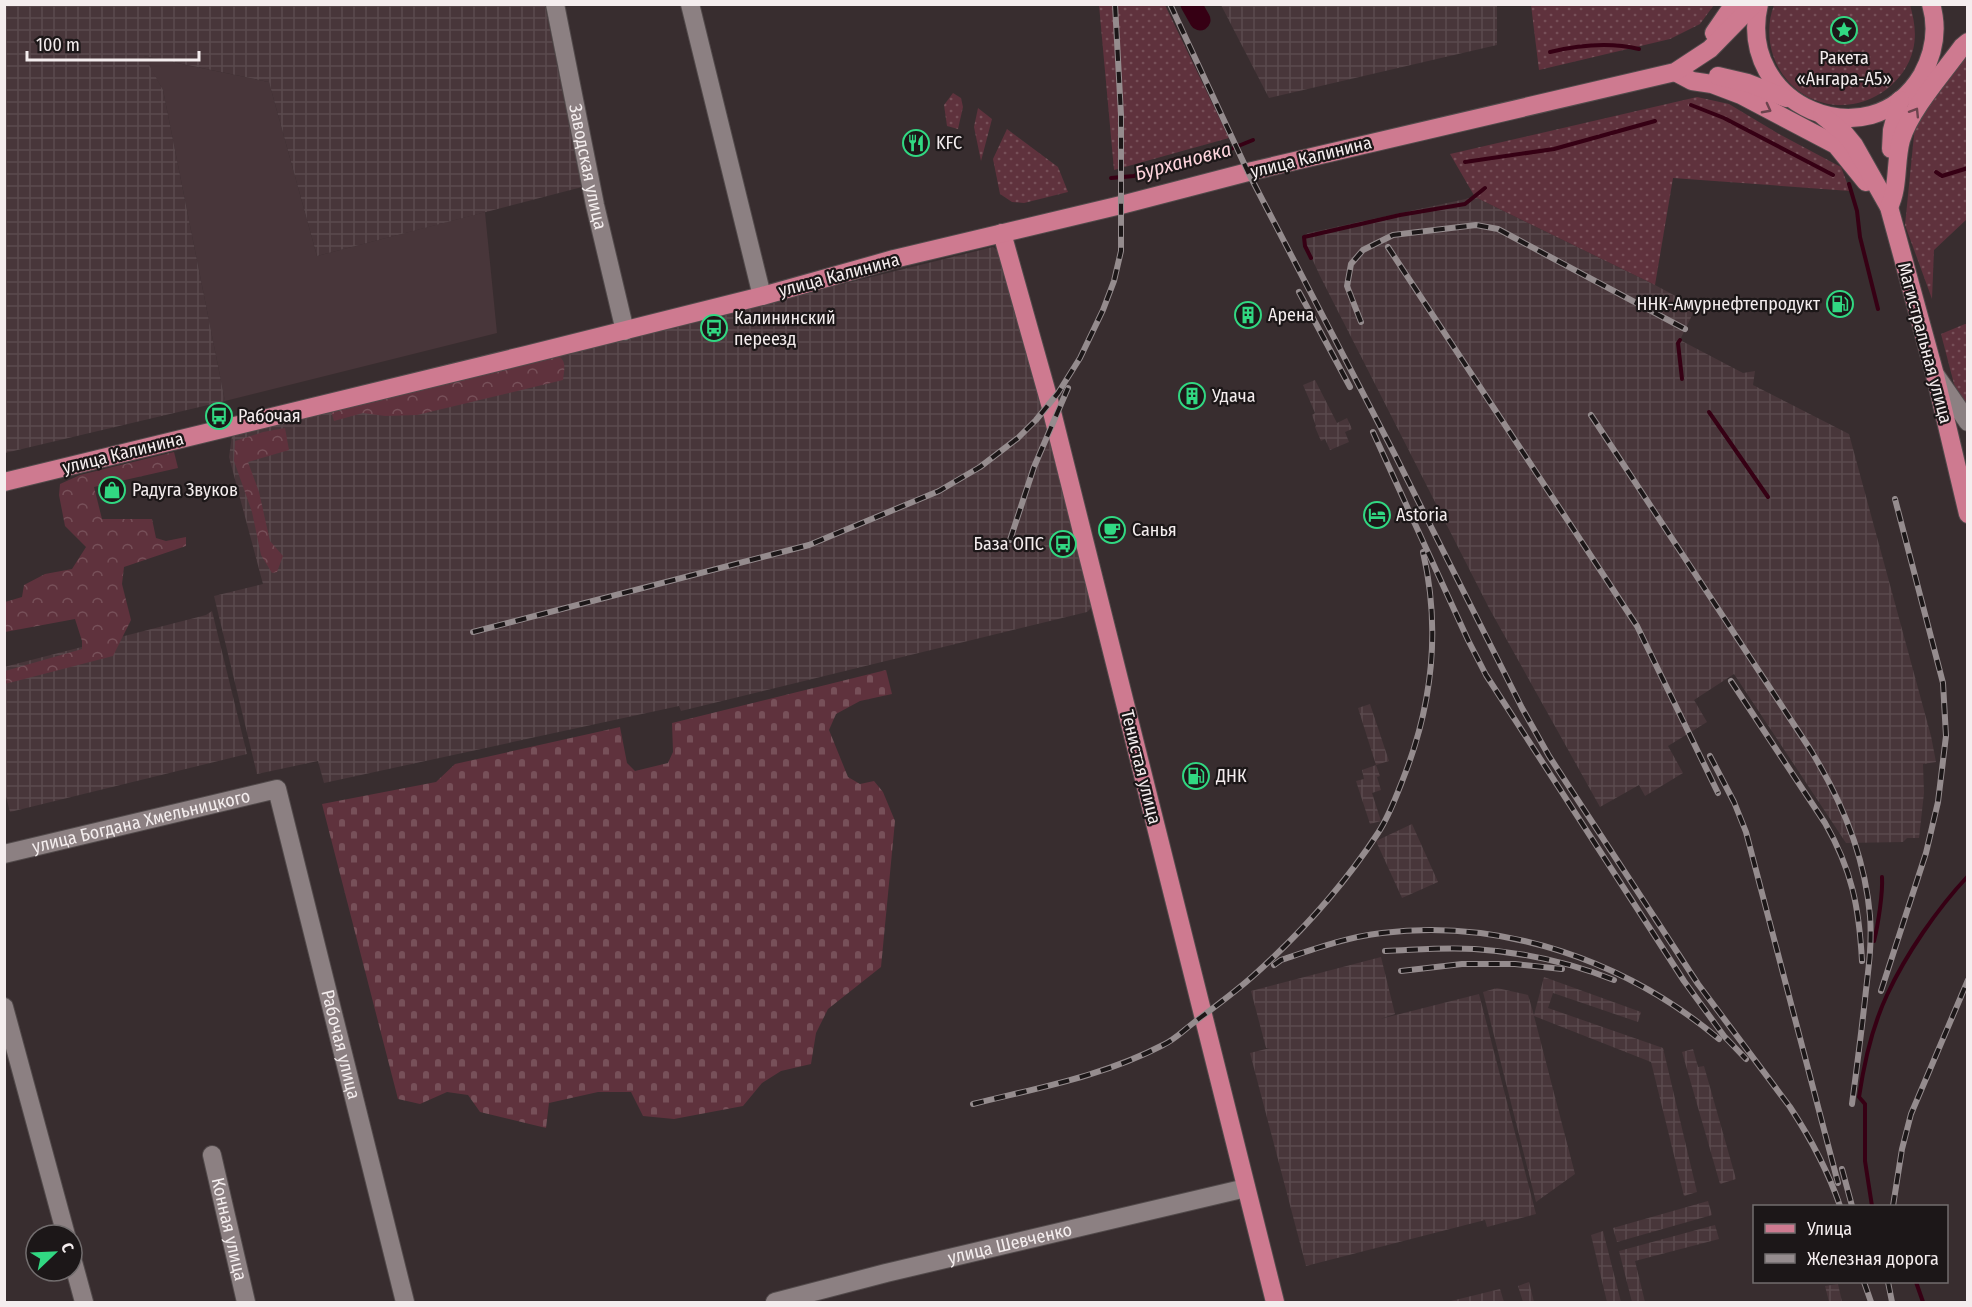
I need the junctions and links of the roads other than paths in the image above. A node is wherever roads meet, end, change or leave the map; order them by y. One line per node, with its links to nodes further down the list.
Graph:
1 (555, 4): 17 (street, Заводская улица)
2 (690, 4): 16 (street)
3 (1734, 4): 10 (main road)
4 (1754, 4): 10 (main road)
5 (1759, 4): 11 (main road)
6 (1931, 4): 9 (main road)
7 (1968, 32): 9 (main road)
8 (1968, 42): 14 (main road, one-way to 8)
9 (1928, 64): 12 (main road)
10 (1675, 72): 11 (main road); 14 (main road, one-way to 14); 15 (main road, улица Калинина)
11 (1791, 99): 13 (main road)
12 (1900, 100): 13 (main road); 14 (main road)
13 (1822, 115): 14 (main road)
14 (1889, 207): 18 (main road, Магистральная улица)
15 (1002, 233): 16 (main road, улица Калинина); 26 (main road, Тенистая улица)
16 (762, 296): 17 (main road, улица Калинина)
17 (625, 331): 20 (main road, улица Калинина)
18 (1935, 375): 19 (street); 21 (main road, Магистральная улица)
19 (1968, 422)
20 (4, 482)
21 (1968, 514)
22 (277, 789): 23 (street, улица Богдана Хмельницкого); 31 (street, Рабочая улица)
23 (4, 854)
24 (4, 1007): 27 (street)
25 (212, 1155): 30 (street, Конная улица)
26 (1246, 1188): 32 (street, улица Шевченко); 33 (main road, Тенистая улица)
27 (63, 1223)
28 (79, 1283): 29 (street)
29 (84, 1302)
30 (246, 1302)
31 (405, 1302)
32 (775, 1302)
33 (1275, 1302)

